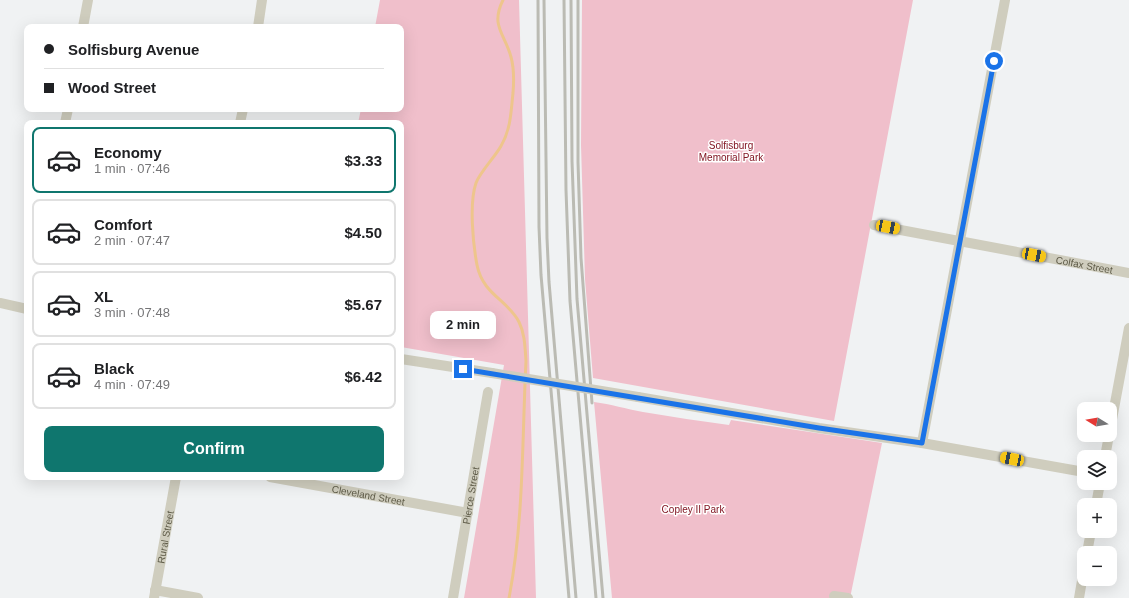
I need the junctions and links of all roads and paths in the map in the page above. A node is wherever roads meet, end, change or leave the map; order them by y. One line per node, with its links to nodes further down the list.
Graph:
1 (88, 0): 4 (street)
2 (262, 0): 5 (street)
3 (1005, 0): 7 (street)
4 (84, 24)
5 (258, 24)
6 (874, 225): 7 (street, Colfax Street)
7 (960, 241): 8 (street, Colfax Street); 16 (street)
8 (1129, 273)
9 (0, 303): 10 (street)
10 (24, 308)
11 (1129, 328): 12 (street)
12 (1126, 357): 15 (street)
13 (404, 359): 16 (street, bridge)
14 (488, 392): 20 (street, Pierce Street)
15 (1116, 402)
16 (922, 443): 17 (street)
17 (1077, 471)
18 (175, 480): 22 (street, Rural Street)
19 (286, 480): 20 (street, Cleveland Street)
20 (468, 513): 25 (street, Pierce Street)
21 (1081, 586): 27 (street)
22 (155, 594): 24 (street)
23 (834, 596): 26 (street)
24 (198, 598)
25 (453, 598)
26 (848, 598)
27 (1079, 598)

